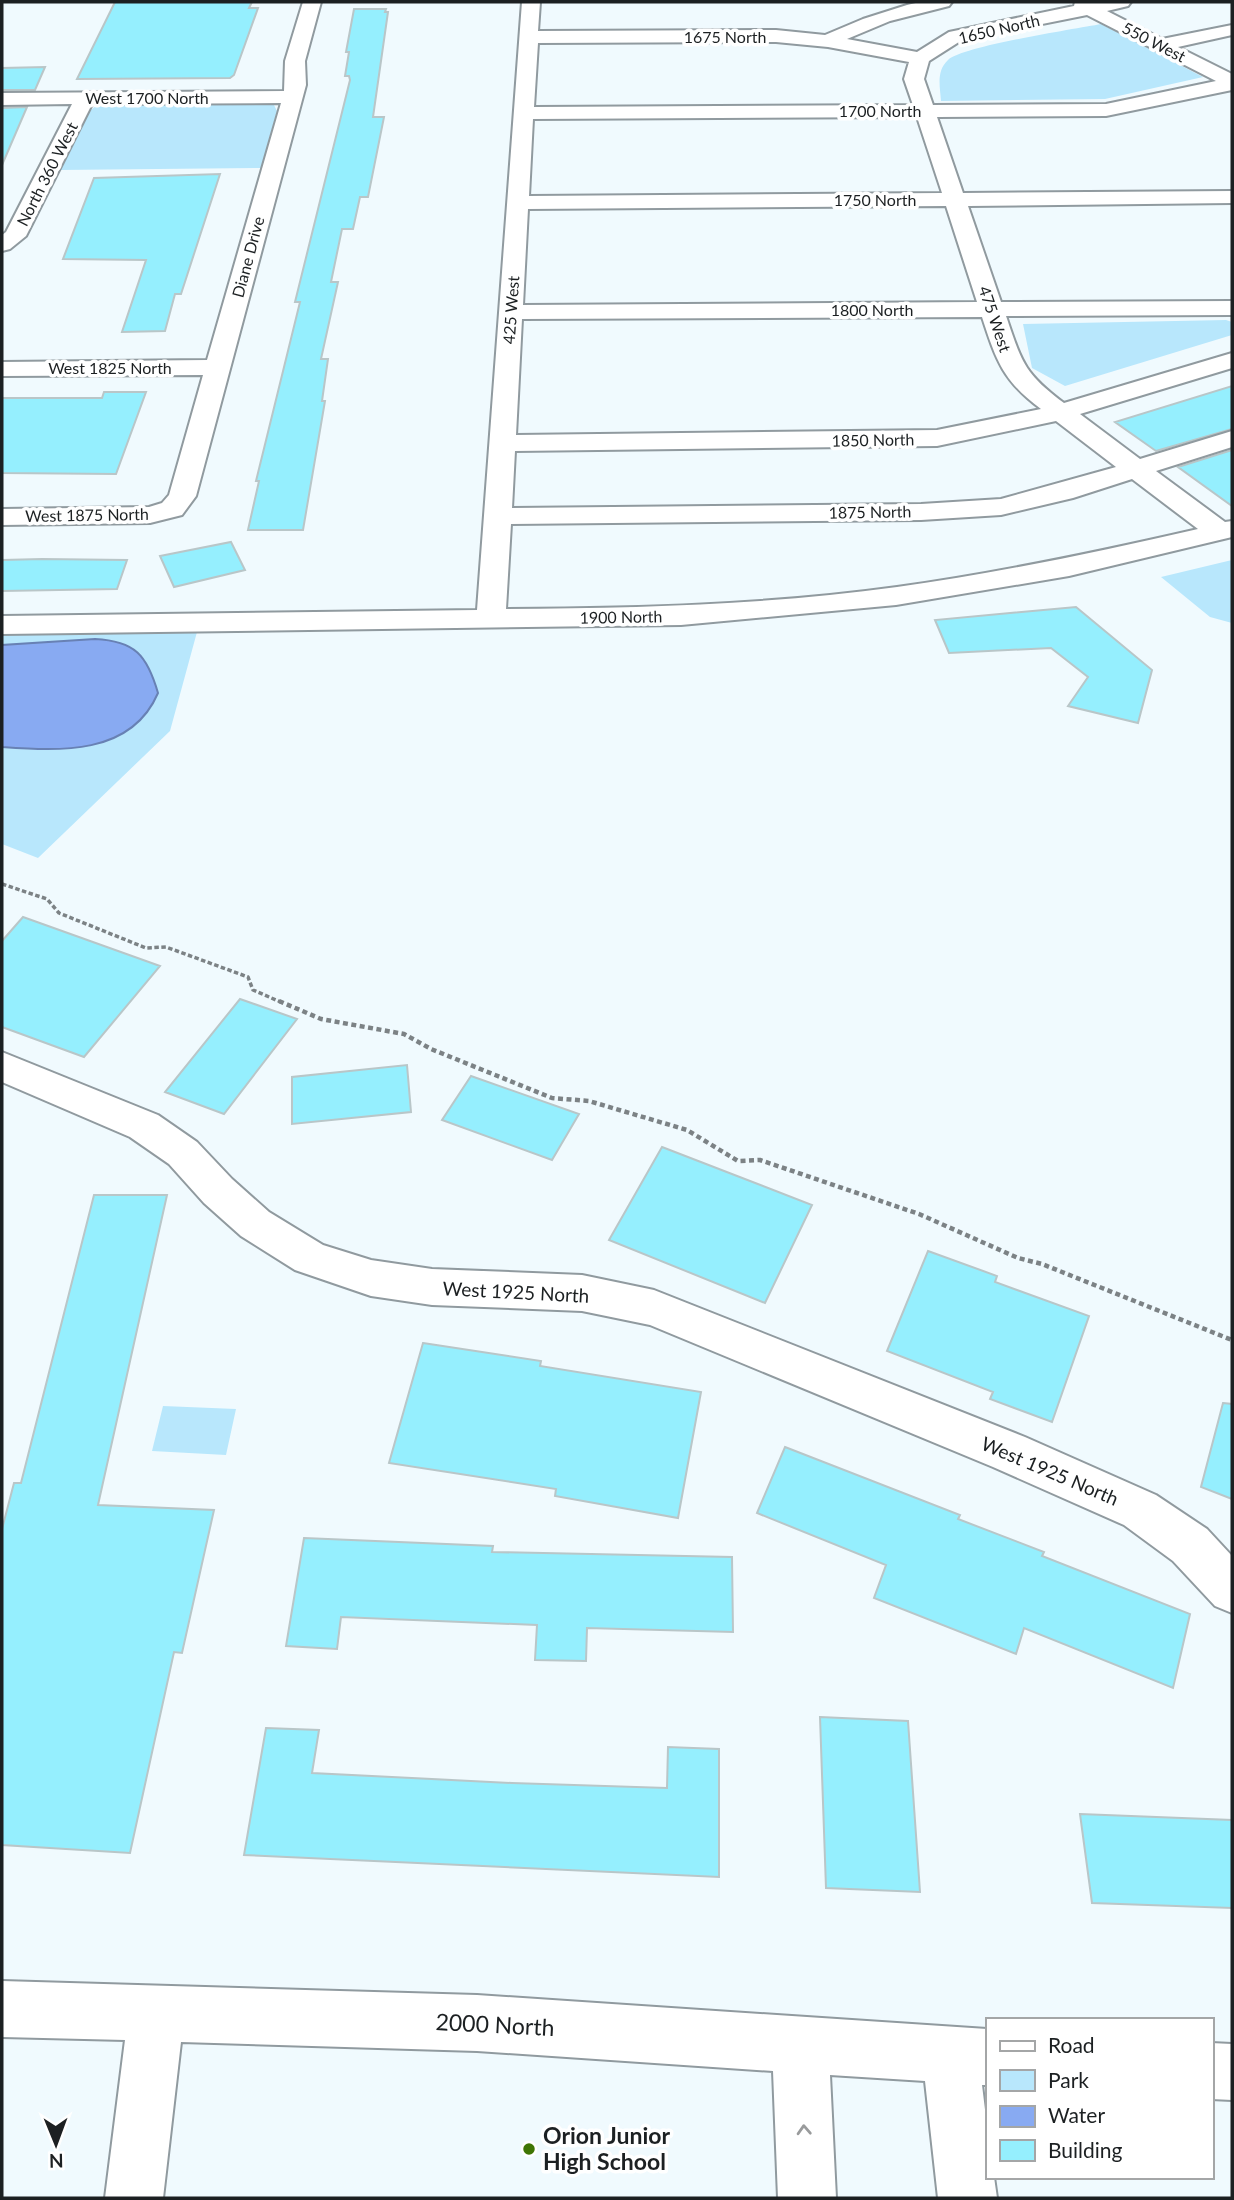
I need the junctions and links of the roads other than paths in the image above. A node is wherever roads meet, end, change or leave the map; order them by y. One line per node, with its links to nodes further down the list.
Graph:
1 (312, 2): 12 (street, Diane Drive)
2 (531, 2): 7 (street, 425 West)
3 (943, 2): 8 (street)
4 (1122, 2): 5 (street, 1650 North)
5 (1082, 5): 9 (street, 550 West); 10 (street, 1650 North)
6 (1232, 30): 9 (street)
7 (529, 37): 8 (street, 1675 North); 16 (street, 425 West)
8 (828, 41): 10 (street, 1675 North)
9 (1159, 45): 11 (street, 550 West)
10 (920, 58): 15 (street, 475 West)
11 (1232, 83): 15 (street, 1700 North)
12 (293, 97): 14 (street, West 1700 North); 25 (street, Diane Drive)
13 (2, 99): 14 (street, West 1700 North)
14 (85, 99): 20 (street, North 360 West)
15 (925, 111): 16 (street, 1700 North); 18 (street, 475 West)
16 (524, 113): 19 (street, 425 West)
17 (1232, 197): 18 (street, 1750 North)
18 (955, 199): 19 (street, 1750 North); 22 (street, 475 West)
19 (518, 203): 23 (street, 425 West)
20 (2, 244)
21 (1232, 307): 22 (street, 1800 North)
22 (992, 309): 23 (street, 1800 North); 27 (street, 475 West)
23 (511, 312): 29 (street, 425 West)
24 (1232, 360): 27 (street, 1850 North)
25 (218, 367): 26 (street, West 1825 North); 31 (street, Diane Drive)
26 (2, 369)
27 (1059, 411): 29 (street, 1850 North); 30 (street, 475 West)
28 (1232, 439): 30 (street, 1875 North)
29 (502, 443): 32 (street, 425 West)
30 (1135, 468): 32 (street, 1875 North); 34 (street, 475 West)
31 (172, 509): 33 (street, West 1875 North)
32 (498, 516): 35 (street, 425 West)
33 (2, 517)
34 (1226, 531): 35 (street, 1900 North)
35 (491, 619): 36 (street, 1900 North)
36 (2, 625)
37 (2, 1066): 38 (street, West 1925 North)
38 (1232, 1590)
39 (2, 2010): 40 (street, 2000 North)
40 (157, 2012): 41 (street, 2000 North); 45 (street)
41 (800, 2043): 42 (street, 2000 North); 46 (street, one-way to 41)
42 (968, 2056): 47 (street)
43 (1213, 2071): 44 (street)
44 (1232, 2072)
45 (134, 2198)
46 (807, 2198)
47 (967, 2198)

